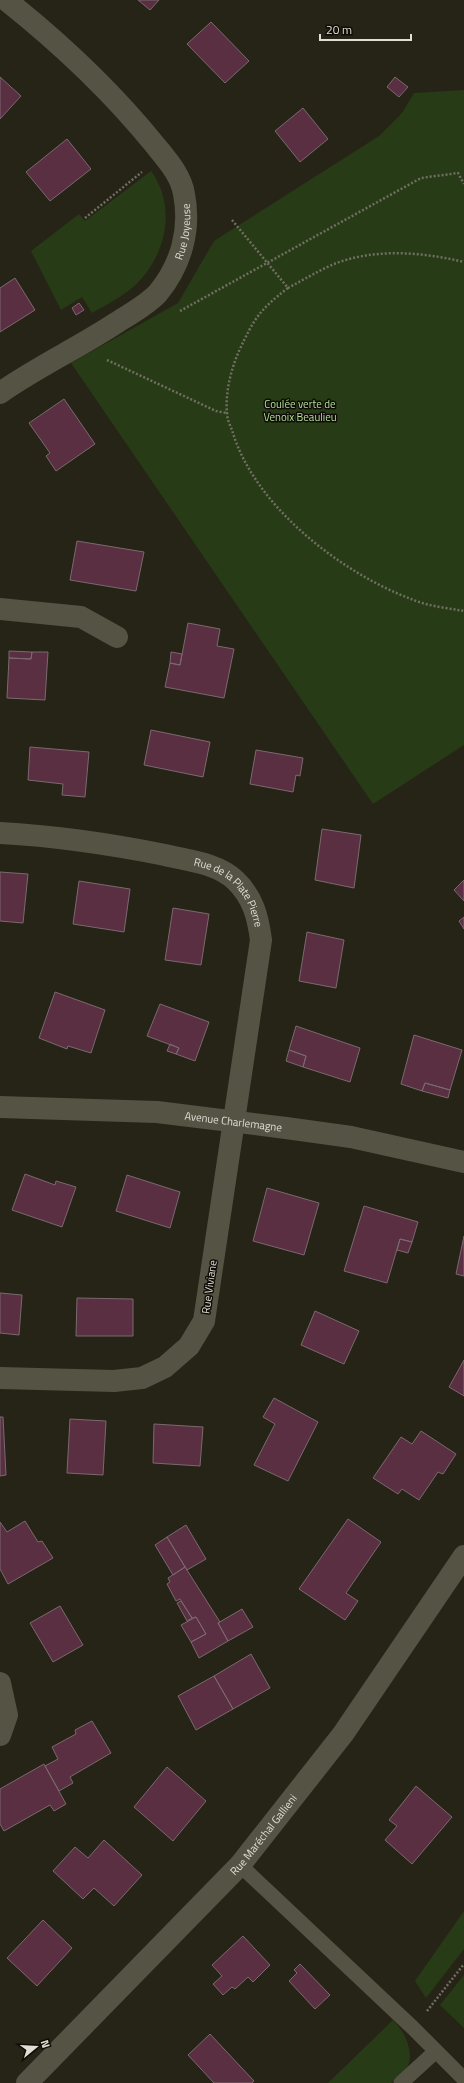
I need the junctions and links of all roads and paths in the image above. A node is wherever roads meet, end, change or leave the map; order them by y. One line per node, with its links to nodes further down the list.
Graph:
1 (6, 0): 11 (street, Rue Joyeuse)
2 (146, 169): 4 (path)
3 (464, 184): 7 (path)
4 (85, 218)
5 (232, 220): 7 (path)
6 (464, 262): 8 (path)
7 (268, 263): 8 (path); 9 (path)
8 (288, 288): 12 (path)
9 (179, 312)
10 (104, 359): 12 (path)
11 (0, 394)
12 (226, 413): 14 (path)
13 (0, 609): 15 (street)
14 (464, 611)
15 (117, 637)
16 (0, 833): 18 (street, Rue de la Plate Pierre)
17 (0, 1107): 18 (street, Avenue Charlemagne)
18 (232, 1121): 19 (street, Avenue Charlemagne); 20 (street, Rue Viviane)
19 (464, 1162)
20 (0, 1378)
21 (464, 1556): 24 (street, Rue Maréchal Gallieni)
22 (0, 1683): 23 (street)
23 (0, 1735)
24 (240, 1865): 26 (lane); 29 (street, Rue Maréchal Gallieni)
25 (464, 1964): 26 (path)
26 (413, 2028): 27 (lane)
27 (436, 2051): 28 (lane); 30 (lane)
28 (464, 2079)
29 (27, 2083)
30 (401, 2083)

